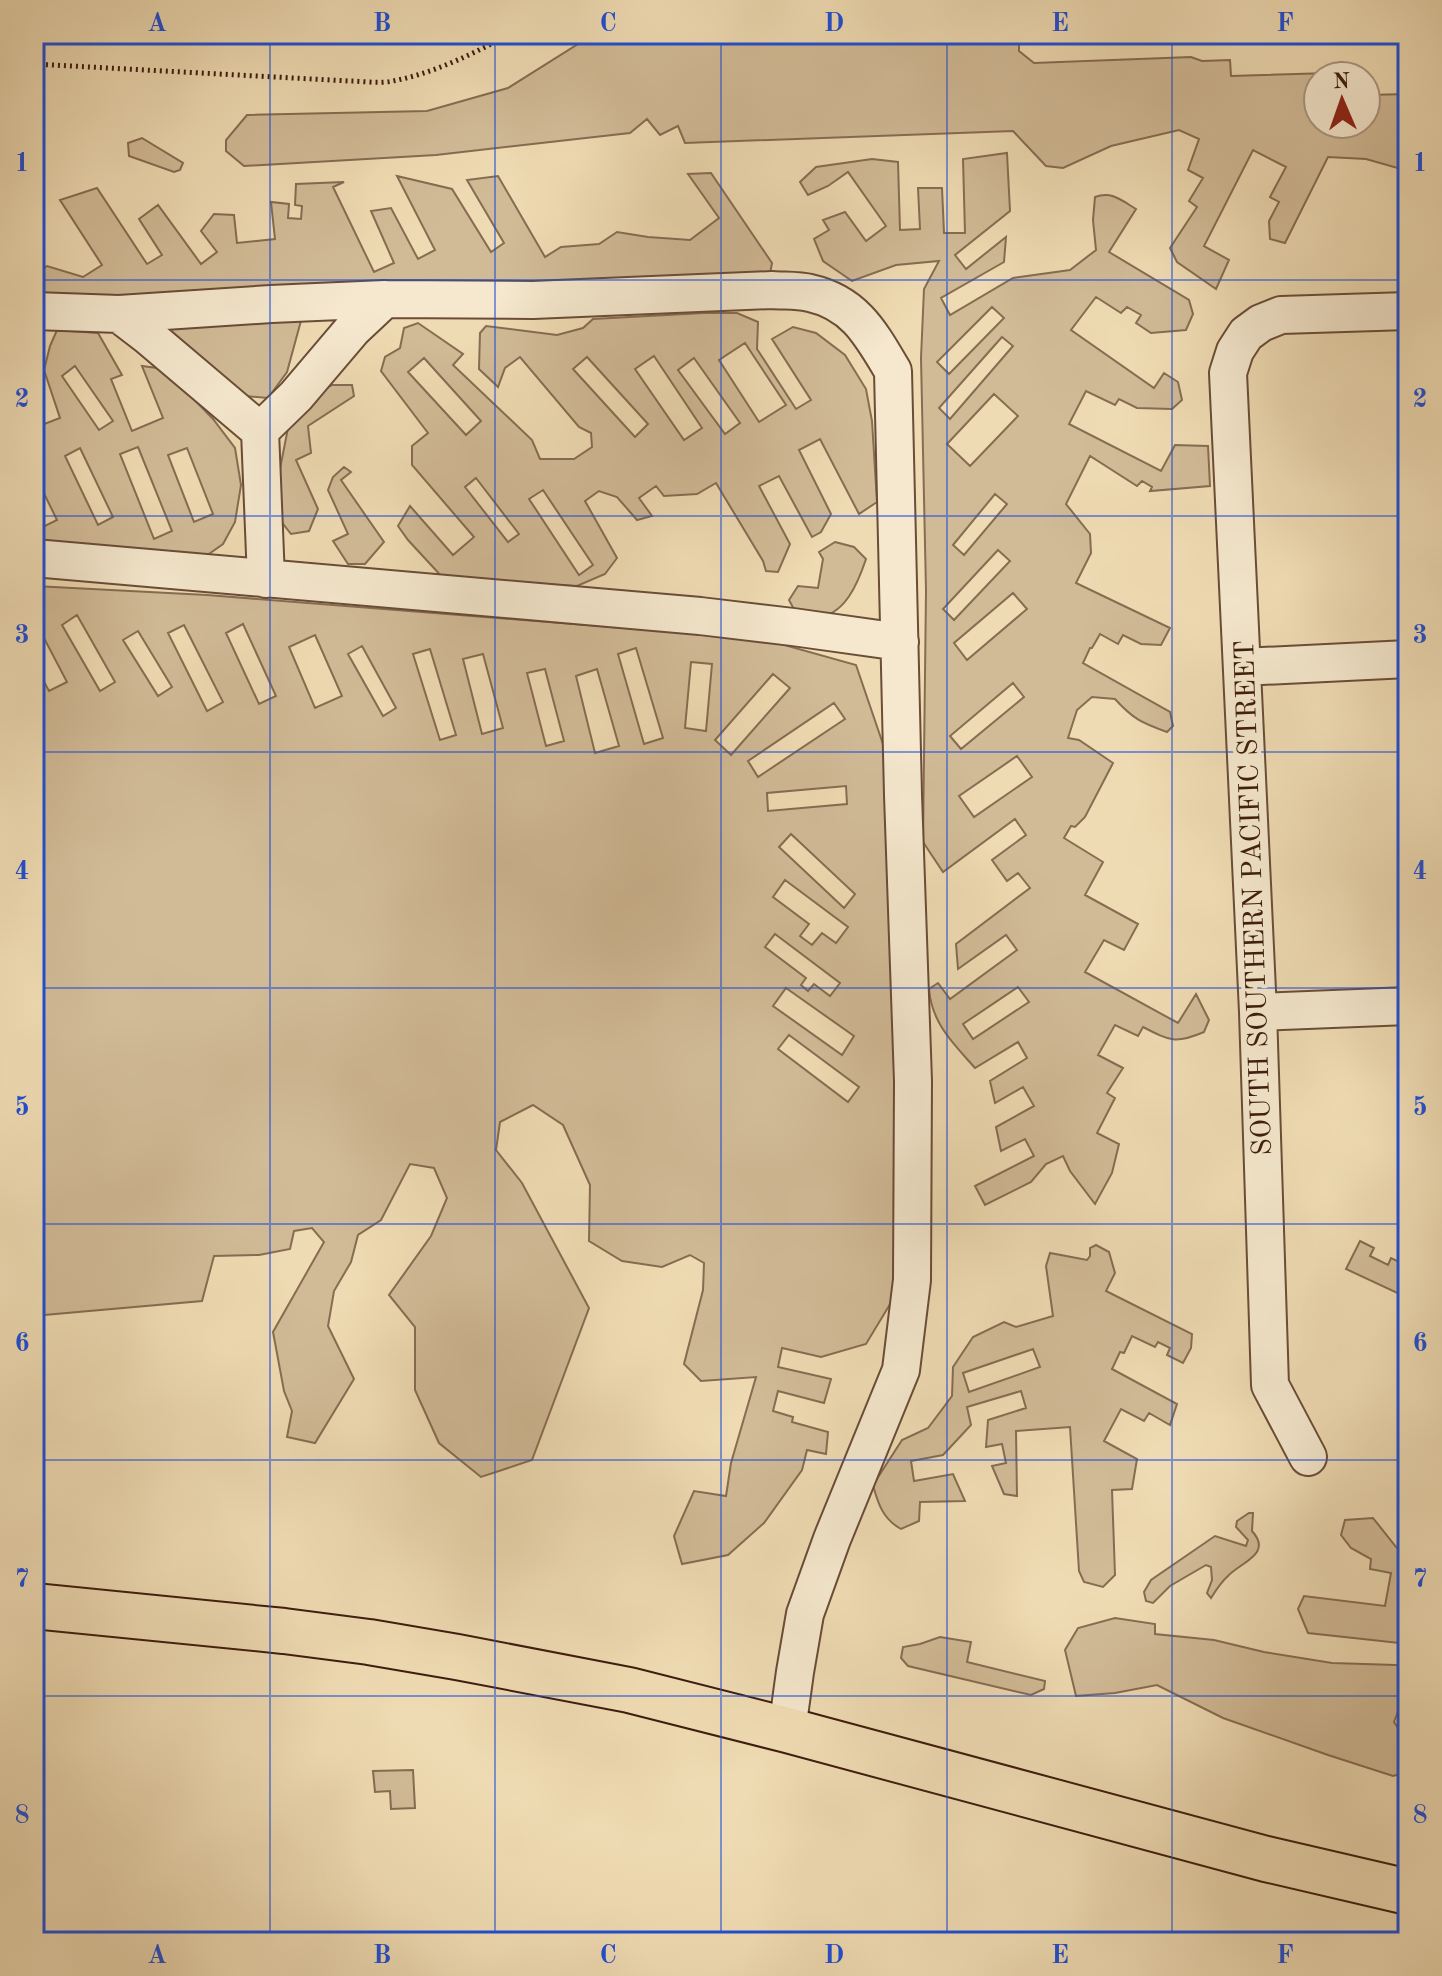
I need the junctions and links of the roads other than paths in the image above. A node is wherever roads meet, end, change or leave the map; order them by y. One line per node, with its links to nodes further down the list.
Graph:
1 (385, 299): 4 (street); 5 (street); 8 (street)
2 (34, 311): 4 (street)
3 (1408, 311): 10 (street, SOUTH SOUTHERN PACIFIC STREET)
4 (119, 314): 5 (street)
5 (260, 431): 7 (street)
6 (34, 558): 7 (street)
7 (266, 579): 8 (street)
8 (900, 642): 15 (street)
9 (1408, 659): 10 (street)
10 (1242, 667): 12 (street, SOUTH SOUTHERN PACIFIC STREET)
11 (1408, 1006): 12 (street)
12 (1258, 1012): 13 (street, SOUTH SOUTHERN PACIFIC STREET)
13 (1308, 1457)
14 (34, 1606): 15 (main road)
15 (787, 1730): 16 (main road)
16 (1408, 1892)

